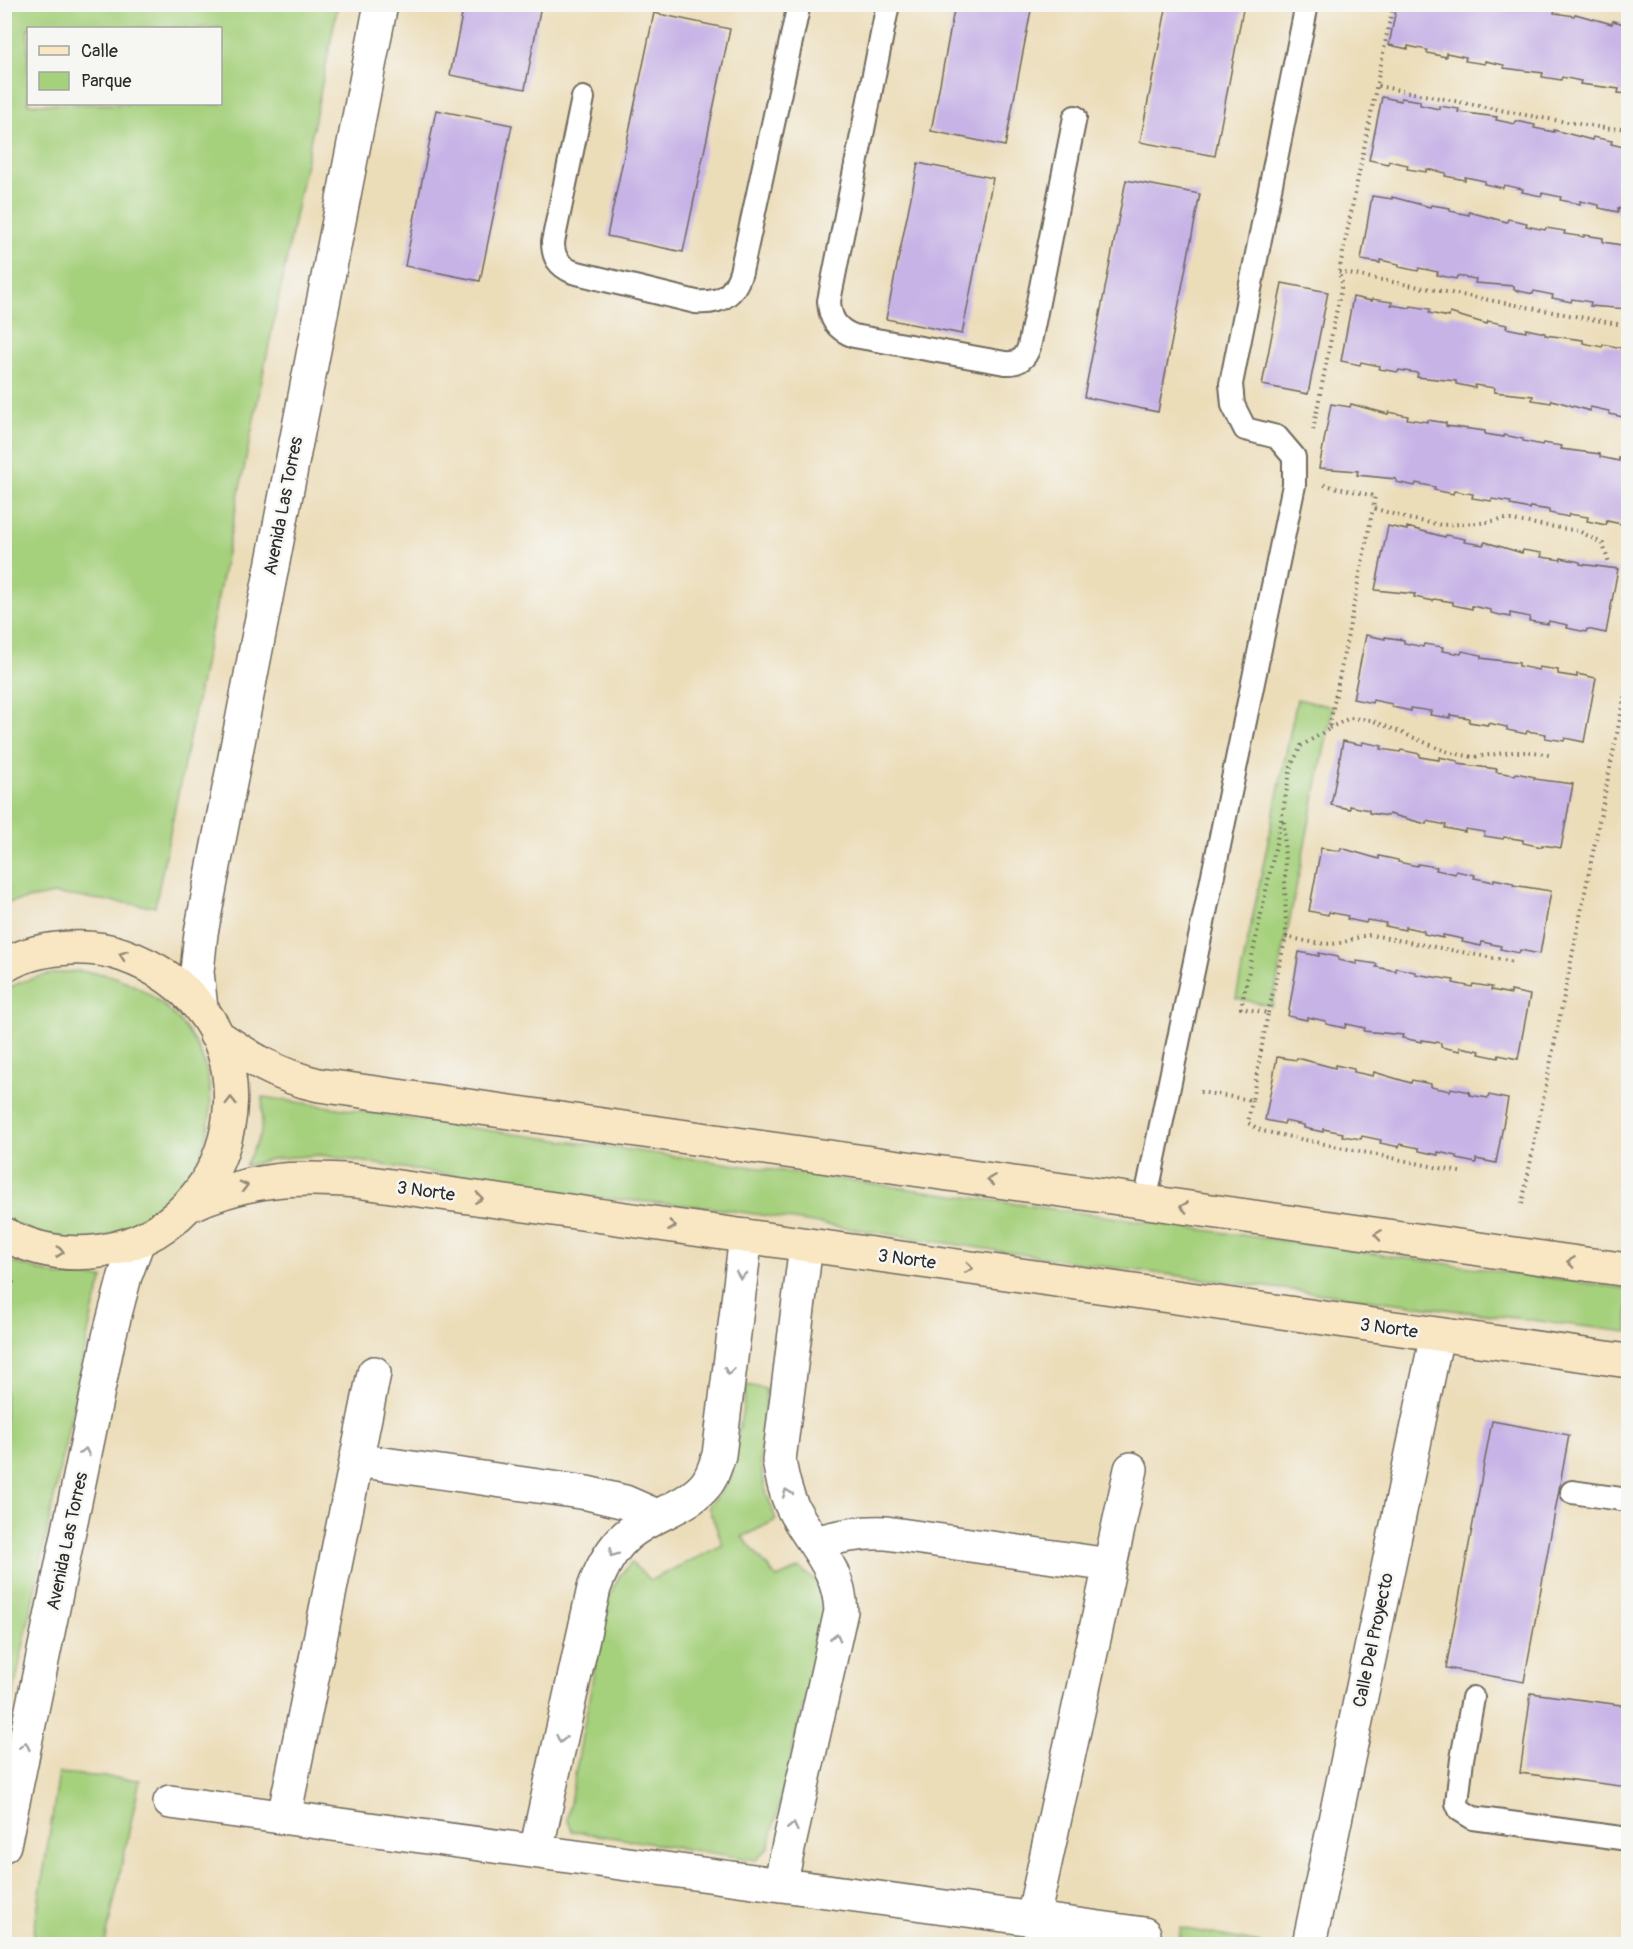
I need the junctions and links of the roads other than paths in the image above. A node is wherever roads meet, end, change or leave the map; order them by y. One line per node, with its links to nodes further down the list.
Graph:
1 (381, 4): 8 (street, Avenida Las Torres)
2 (800, 4): 5 (lane)
3 (888, 4): 6 (lane)
4 (1307, 4): 9 (lane)
5 (583, 98)
6 (1075, 117)
7 (4, 966): 8 (street, one-way to 7)
8 (209, 1022): 9 (street, one-way to 8); 10 (street, one-way to 8)
9 (1145, 1202): 15 (street, one-way to 9)
10 (189, 1206): 12 (street, 3 Norte, one-way to 12); 13 (street)
11 (4, 1234): 13 (street, one-way to 13)
12 (746, 1236): 14 (street, 3 Norte); 23 (street, one-way to 23)
13 (138, 1241): 30 (street, Avenida Las Torres, one-way to 13)
14 (806, 1245): 16 (street, 3 Norte, one-way to 16); 24 (street, one-way to 14)
15 (1629, 1270)
16 (1437, 1335): 17 (street, 3 Norte); 35 (street, Calle Del Proyecto)
17 (1629, 1361)
18 (374, 1372): 19 (street)
19 (356, 1460): 23 (street); 28 (street)
20 (1131, 1469): 25 (street)
21 (1572, 1492): 22 (lane)
22 (1629, 1500)
23 (657, 1516): 31 (street, one-way to 31)
24 (815, 1543): 25 (street); 32 (street, one-way to 24)
25 (1110, 1564): 33 (street)
26 (1473, 1698): 29 (lane)
27 (170, 1802): 28 (street)
28 (284, 1817): 31 (street)
29 (1629, 1839)
30 (4, 1845)
31 (536, 1851): 32 (street)
32 (780, 1885): 33 (street)
33 (1033, 1918): 34 (street)
34 (1144, 1934)
35 (1309, 1944)

